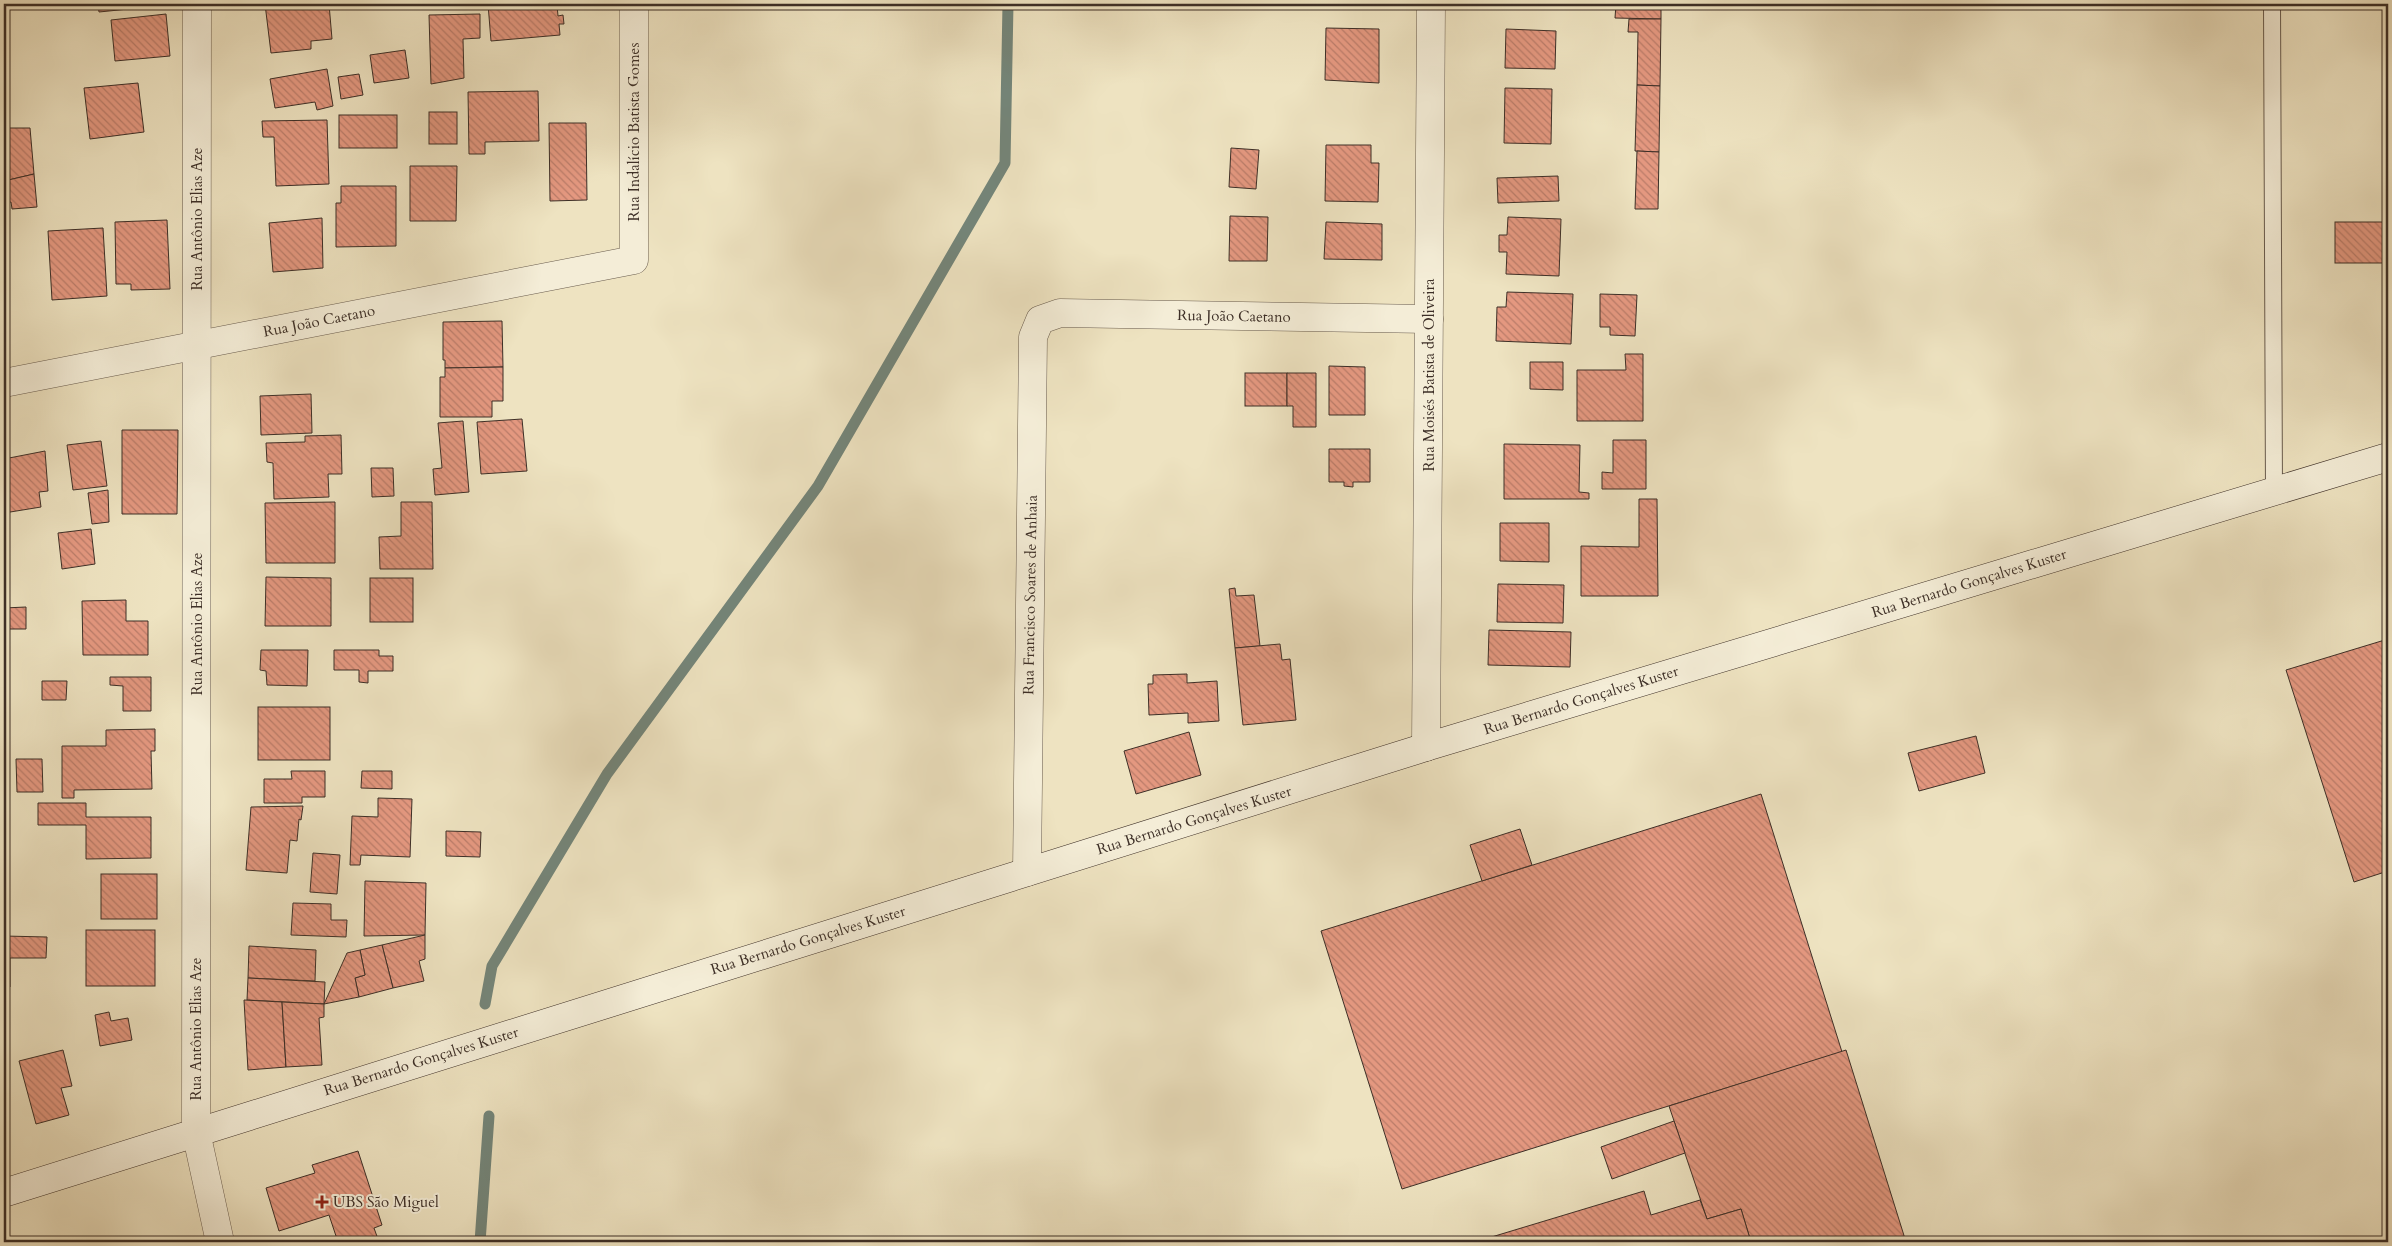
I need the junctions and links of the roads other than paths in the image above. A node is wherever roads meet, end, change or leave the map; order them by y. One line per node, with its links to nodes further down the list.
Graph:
1 (197, 4): 8 (street, Rua Antônio Elias Aze)
2 (634, 4): 5 (street, Rua Indalício Batista Gomes)
3 (1431, 4): 6 (street, Rua Moisés Batista de Oliveira)
4 (2272, 4): 11 (lane)
5 (634, 260): 8 (street, Rua João Caetano)
6 (1429, 319): 7 (street, Rua João Caetano); 12 (street, Rua Moisés Batista de Oliveira)
7 (1040, 320): 13 (street, Rua Francisco Soares de Anhaia)
8 (197, 345): 9 (street, Rua João Caetano); 14 (street, Rua Antônio Elias Aze)
9 (4, 383)
10 (2388, 457): 11 (street, Rua Bernardo Gonçalves Kuster)
11 (2274, 491): 12 (street, Rua Bernardo Gonçalves Kuster)
12 (1426, 747): 13 (street, Rua Bernardo Gonçalves Kuster)
13 (1027, 872): 14 (street, Rua Bernardo Gonçalves Kuster)
14 (196, 1132): 15 (street, Rua Bernardo Gonçalves Kuster); 16 (street, Rua Antônio Elias Aze)
15 (4, 1193)
16 (220, 1242)

